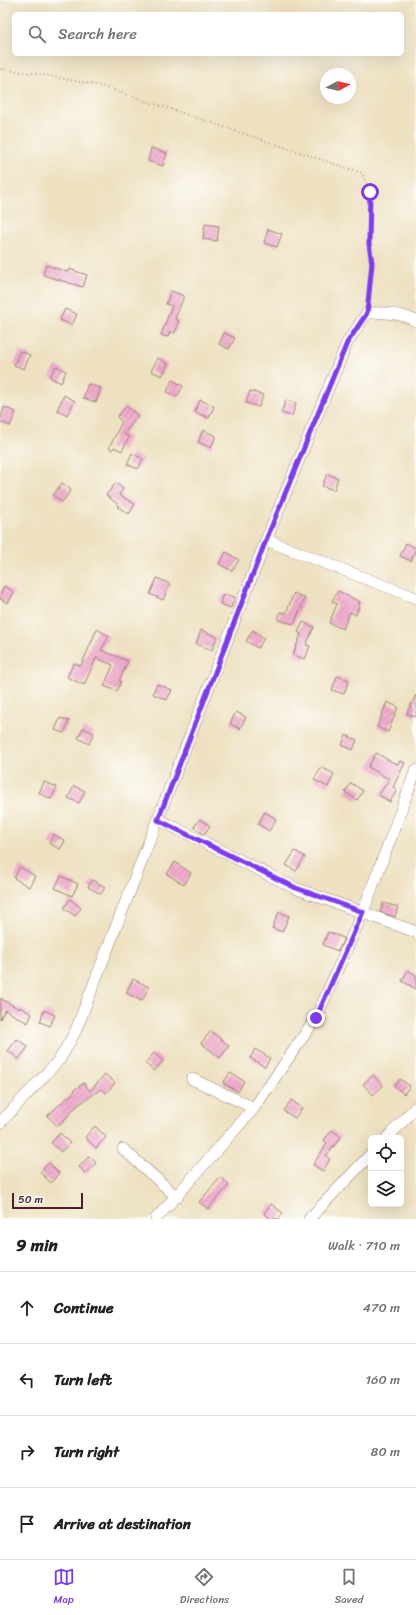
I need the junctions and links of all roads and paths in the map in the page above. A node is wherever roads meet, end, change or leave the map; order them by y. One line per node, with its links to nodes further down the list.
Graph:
1 (0, 69): 2 (path)
2 (367, 313): 3 (street); 4 (street)
3 (416, 321)
4 (266, 540): 5 (street); 7 (street)
5 (416, 598)
6 (416, 770): 8 (street)
7 (158, 820): 8 (street); 13 (street)
8 (363, 912): 9 (street); 12 (street)
9 (416, 932)
10 (192, 1079): 12 (street)
11 (416, 1107): 14 (street)
12 (254, 1108): 17 (street)
13 (0, 1122)
14 (390, 1135)
15 (123, 1149): 17 (street)
16 (368, 1157): 18 (street)
17 (177, 1197): 19 (street)
18 (313, 1218)
19 (156, 1219)

